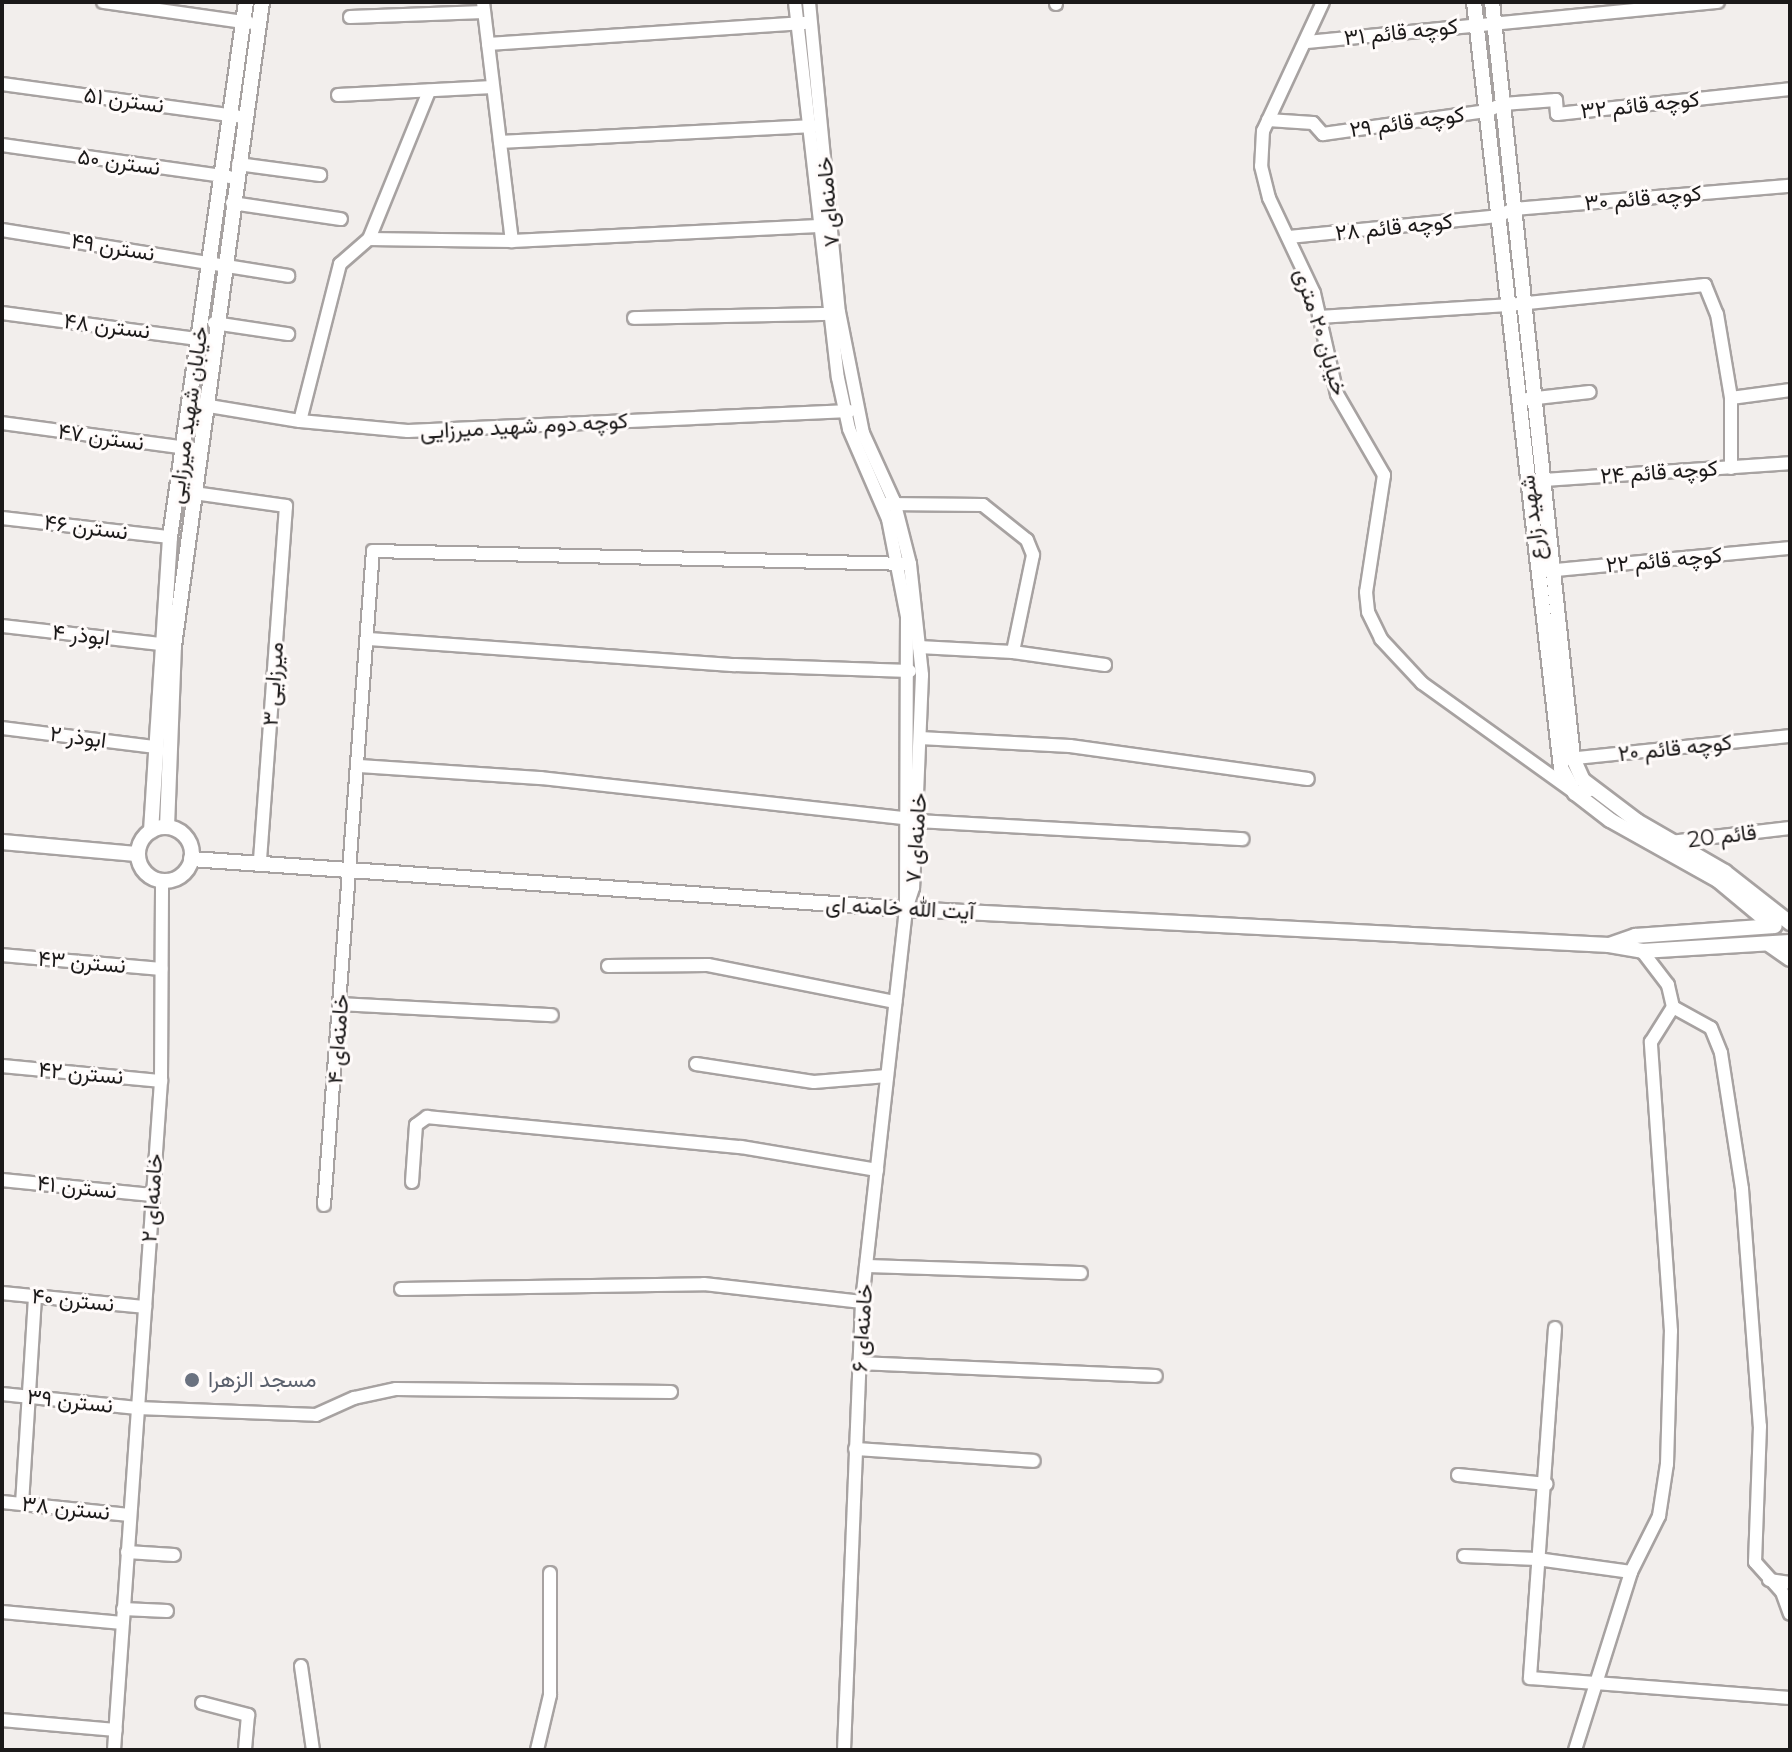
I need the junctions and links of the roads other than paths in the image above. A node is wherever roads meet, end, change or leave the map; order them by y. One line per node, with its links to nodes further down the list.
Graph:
1 (103, 2): 12 (street)
2 (246, 2): 12 (street, خیابان شهید میرزایی)
3 (262, 2): 16 (street, خیابان شهید میرزایی)
4 (795, 2): 13 (street, خامنه‌ای ۷)
5 (809, 2): 13 (street, خامنه‌ای ۷)
6 (1323, 2): 17 (street, خیابان ۲۰ متری)
7 (1474, 2): 14 (street, شهید زارع)
8 (1492, 2): 15 (street, شهید زارع)
9 (1718, 2): 15 (street, ۳۱ کوچه قائم)
10 (484, 7): 11 (street); 18 (street)
11 (350, 17)
12 (243, 21): 16 (street); 26 (street, خیابان شهید میرزایی)
13 (804, 23): 18 (street); 29 (street, خامنه‌ای ۷)
14 (1477, 25): 15 (street, ۳۱ کوچه قائم); 17 (street, ۳۱ کوچه قائم); 25 (street, شهید زارع)
15 (1494, 25): 24 (street, شهید زارع)
16 (259, 26): 27 (street, خیابان شهید میرزایی)
17 (1308, 42): 28 (street, خیابان ۲۰ متری)
18 (488, 44): 20 (street)
19 (2, 84): 26 (street, نسترن ۵۱)
20 (493, 87): 22 (street); 30 (street)
21 (1790, 89): 24 (street, کوچه قائم ۳۲)
22 (429, 91): 23 (street); 43 (street)
23 (338, 95)
24 (1503, 104): 25 (street, کوچه قائم ۲۹); 37 (street, شهید زارع)
25 (1487, 111): 28 (street, کوچه قائم ۲۹); 38 (street, شهید زارع)
26 (230, 114): 27 (street, نسترن ۵۱); 34 (street, خیابان شهید میرزایی)
27 (245, 118): 32 (street, خیابان شهید میرزایی)
28 (1268, 120): 42 (street, خیابان ۲۰ متری)
29 (814, 126): 30 (street); 40 (street, خامنه‌ای ۷)
30 (500, 142): 44 (street)
31 (2, 145): 34 (street, نسترن ۵۰)
32 (237, 171): 33 (street, نسترن ۵۰); 34 (street, نسترن ۵۰); 36 (street, خیابان شهید میرزایی)
33 (320, 175)
34 (221, 176): 45 (street, خیابان شهید میرزایی)
35 (1790, 188): 37 (street, کوچه قائم ۳۰)
36 (232, 203): 39 (street); 45 (street, خیابان شهید میرزایی)
37 (1514, 209): 38 (street, کوچه قائم ۳۰); 47 (street, شهید زارع)
38 (1498, 216): 42 (street, کوچه قائم ۲۸); 48 (street, شهید زارع)
39 (341, 219)
40 (824, 226): 44 (street); 50 (street, خامنه‌ای ۷); 62 (street, خامنه‌ای ۷)
41 (2, 230): 45 (street, نسترن ۴۹)
42 (1289, 237): 51 (street, خیابان ۲۰ متری)
43 (369, 239): 44 (street); 63 (street)
44 (512, 241)
45 (216, 264): 46 (street, نسترن ۴۹); 53 (street, خیابان شهید میرزایی); 55 (street, خیابان شهید میرزایی)
46 (288, 276)
47 (1524, 300): 48 (street); 58 (street); 59 (street, شهید زارع)
48 (1508, 305): 51 (street); 60 (street, شهید زارع)
49 (2, 313): 55 (street, نسترن ۴۸)
50 (828, 314): 52 (street); 62 (street, خامنه‌ای ۷)
51 (1319, 317): 93 (street, خیابان ۲۰ متری)
52 (634, 318)
53 (214, 323): 54 (street); 55 (street, خیابان شهید میرزایی)
54 (288, 334)
55 (206, 339): 61 (street, خیابان شهید میرزایی)
56 (1790, 390): 58 (street)
57 (1590, 392): 59 (street)
58 (1731, 398): 68 (street)
59 (1535, 399): 60 (street); 69 (street, شهید زارع)
60 (1519, 400): 70 (street, شهید زارع)
61 (199, 404): 63 (street, کوچه دوم شهید میرزایی); 65 (street, خیابان شهید میرزایی); 66 (street, خیابان شهید میرزایی)
62 (852, 411): 63 (street, کوچه دوم شهید میرزایی); 72 (street, خامنه‌ای ۷)
63 (300, 421)
64 (2, 423): 65 (street, نسترن ۴۷)
65 (185, 448): 66 (street, نسترن ۴۷); 74 (street, خیابان شهید میرزایی)
66 (201, 450): 71 (street, خیابان شهید میرزایی)
67 (1790, 463): 68 (street, کوچه قائم ۲۴)
68 (1731, 468): 69 (street, کوچه قائم ۲۴)
69 (1544, 480): 70 (street, کوچه قائم ۲۴); 77 (street, شهید زارع)
70 (1528, 481): 77 (street, شهید زارع)
71 (194, 493): 95 (street, خیابان شهید میرزایی); 104 (street, میرزایی ۳)
72 (888, 503): 76 (street, خامنه‌ای ۷); 82 (street)
73 (2, 518): 74 (street, نسترن ۴۶)
74 (170, 537): 80 (street, خیابان شهید میرزایی)
75 (1790, 548): 77 (street, کوچه قائم ۲۲)
76 (904, 565): 79 (street, خامنه‌ای ۴); 81 (street, خامنه‌ای ۷); 84 (street, خامنه‌ای ۷)
77 (1546, 571): 89 (street, شهید زارع)
78 (2, 626): 80 (street, ابوذر ۴)
79 (369, 639): 84 (street); 90 (street, خامنه‌ای ۴)
80 (161, 644): 88 (street, خیابان شهید میرزایی)
81 (919, 647): 82 (street); 87 (street, خامنه‌ای ۷)
82 (1013, 652): 83 (street)
83 (1105, 665)
84 (910, 671): 94 (street, خامنه‌ای ۷)
85 (2, 728): 88 (street, ابوذر ۲)
86 (1790, 736): 89 (street, کوچه قائم ۲۰)
87 (920, 738): 91 (street); 94 (street, خامنه‌ای ۷)
88 (154, 747): 97 (street, خیابان شهید میرزایی)
89 (1566, 759): 92 (street, شهید زارع); 93 (street, شهید زارع)
90 (358, 766): 94 (street); 105 (street, خامنه‌ای ۴)
91 (1308, 779)
92 (1595, 789): 93 (street); 100 (street, شهید زارع)
93 (1575, 793): 101 (street)
94 (912, 820): 98 (street); 107 (street, خامنه‌ای ۷)
95 (167, 827): 97 (street); 103 (street)
96 (1790, 828): 100 (street, قائم 20)
97 (151, 831): 102 (street)
98 (1242, 839)
99 (2, 842): 102 (street)
100 (1673, 842): 101 (street, قائم 20); 108 (street, شهید زارع)
101 (1655, 845): 109 (street)
102 (137, 854): 106 (street)
103 (191, 859): 104 (street, آیت الله خامنه ای); 106 (street)
104 (260, 863): 105 (street, آیت الله خامنه ای)
105 (350, 872): 107 (street, آیت الله خامنه ای); 119 (street, خامنه‌ای ۴)
106 (162, 881): 117 (street, خامنه‌ای ۲)
107 (906, 909): 111 (street, آیت الله خامنه ای); 118 (street, خامنه‌ای ۶)
108 (1790, 924): 109 (street, آیت الله خامنه ای)
109 (1773, 926): 111 (street, آیت الله خامنه ای)
110 (1790, 942): 112 (street, آیت الله خامنه ای)
111 (1609, 945): 113 (street, آیت الله خامنه ای)
112 (1770, 945): 113 (street, آیت الله خامنه ای); 115 (street)
113 (1642, 951): 120 (street)
114 (2, 955): 117 (street, نسترن ۴۳)
115 (1790, 959)
116 (608, 966): 118 (street)
117 (161, 969): 125 (street, خامنه‌ای ۲)
118 (895, 1002): 124 (street, خامنه‌ای ۶)
119 (340, 1004): 121 (street); 130 (street, خامنه‌ای ۴)
120 (1673, 1007): 156 (street); 158 (street)
121 (552, 1015)
122 (696, 1064): 124 (street)
123 (2, 1066): 125 (street, نسترن ۴۲)
124 (887, 1076): 126 (street, خامنه‌ای ۶)
125 (161, 1081): 129 (street, خامنه‌ای ۲)
126 (877, 1170): 128 (street); 131 (street, خامنه‌ای ۶)
127 (2, 1180): 129 (street, نسترن ۴۱)
128 (412, 1182)
129 (153, 1195): 137 (street, خامنه‌ای ۲)
130 (324, 1205)
131 (866, 1266): 132 (street); 136 (street, خامنه‌ای ۶)
132 (1081, 1273)
133 (401, 1289): 136 (street)
134 (2, 1293): 135 (street, نسترن ۴۰)
135 (35, 1296): 137 (street, نسترن ۴۰); 143 (street)
136 (862, 1302): 139 (street, خامنه‌ای ۶)
137 (145, 1307): 144 (street, خامنه‌ای ۲)
138 (1555, 1328): 148 (street)
139 (859, 1363): 140 (street); 145 (street, خامنه‌ای ۶)
140 (1156, 1376)
141 (671, 1392): 144 (street, نسترن ۳۹)
142 (2, 1394): 143 (street, نسترن ۳۹)
143 (28, 1397): 144 (street, نسترن ۳۹); 150 (street)
144 (137, 1408): 151 (street, خامنه‌ای ۲)
145 (855, 1449): 146 (street); 175 (street, خامنه‌ای ۶)
146 (1034, 1461)
147 (1458, 1475): 148 (street)
148 (1547, 1484): 155 (street)
149 (2, 1502): 150 (street, نسترن ۳۸)
150 (22, 1504): 151 (street, نسترن ۳۸)
151 (129, 1515): 152 (street, خامنه‌ای ۲)
152 (127, 1552): 153 (street); 160 (street, خامنه‌ای ۲)
153 (174, 1555)
154 (1464, 1556): 155 (street)
155 (1537, 1559): 156 (street); 166 (street)
156 (1631, 1572): 166 (street)
157 (550, 1573): 174 (street)
158 (1766, 1579): 159 (street); 163 (street)
159 (1790, 1583)
160 (123, 1609): 161 (street); 164 (street, خامنه‌ای ۲)
161 (167, 1611)
162 (2, 1612): 164 (street)
163 (1790, 1614)
164 (122, 1623): 170 (street, خامنه‌ای ۲)
165 (301, 1666): 173 (street)
166 (1597, 1682): 167 (street); 176 (street)
167 (1790, 1698)
168 (202, 1703): 172 (street)
169 (2, 1720): 170 (street)
170 (116, 1730): 171 (street, خامنه‌ای ۲)
171 (114, 1750)
172 (245, 1750)
173 (313, 1750)
174 (537, 1750)
175 (844, 1750)
176 (1575, 1750)

